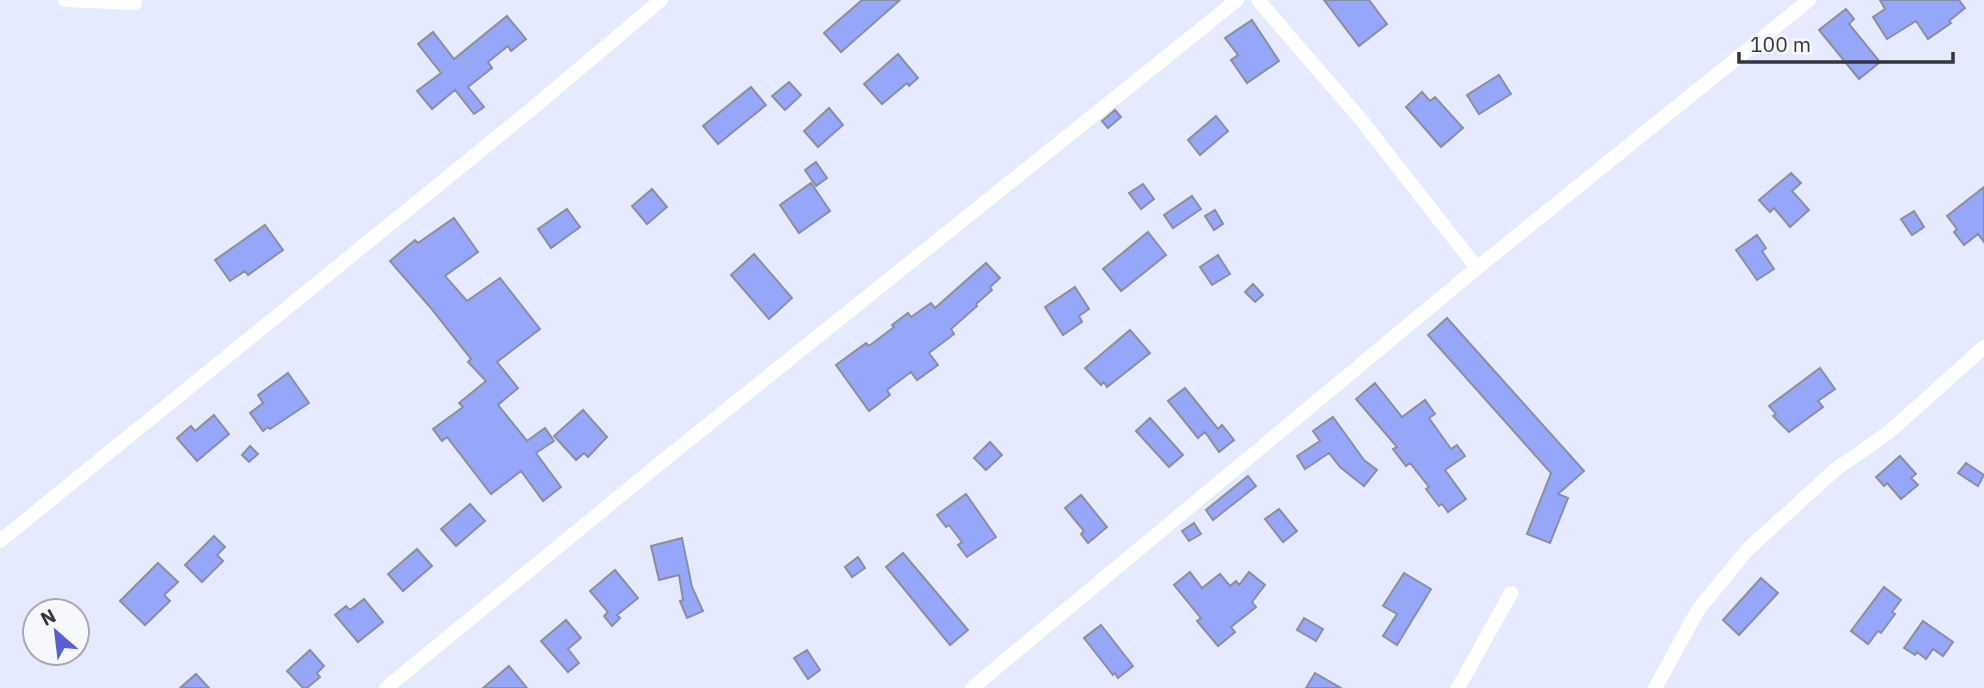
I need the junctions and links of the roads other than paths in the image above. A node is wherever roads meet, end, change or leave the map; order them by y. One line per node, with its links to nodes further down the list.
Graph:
1 (65, 0): 6 (street)
2 (661, 0): 9 (street)
3 (1237, 0): 11 (street)
4 (1258, 0): 7 (street)
5 (1809, 0): 7 (street)
6 (135, 3)
7 (1477, 268): 12 (street)
8 (1984, 347): 14 (street)
9 (0, 541)
10 (1511, 593): 13 (street)
11 (386, 688)
12 (971, 688)
13 (1458, 688)
14 (1655, 688)

